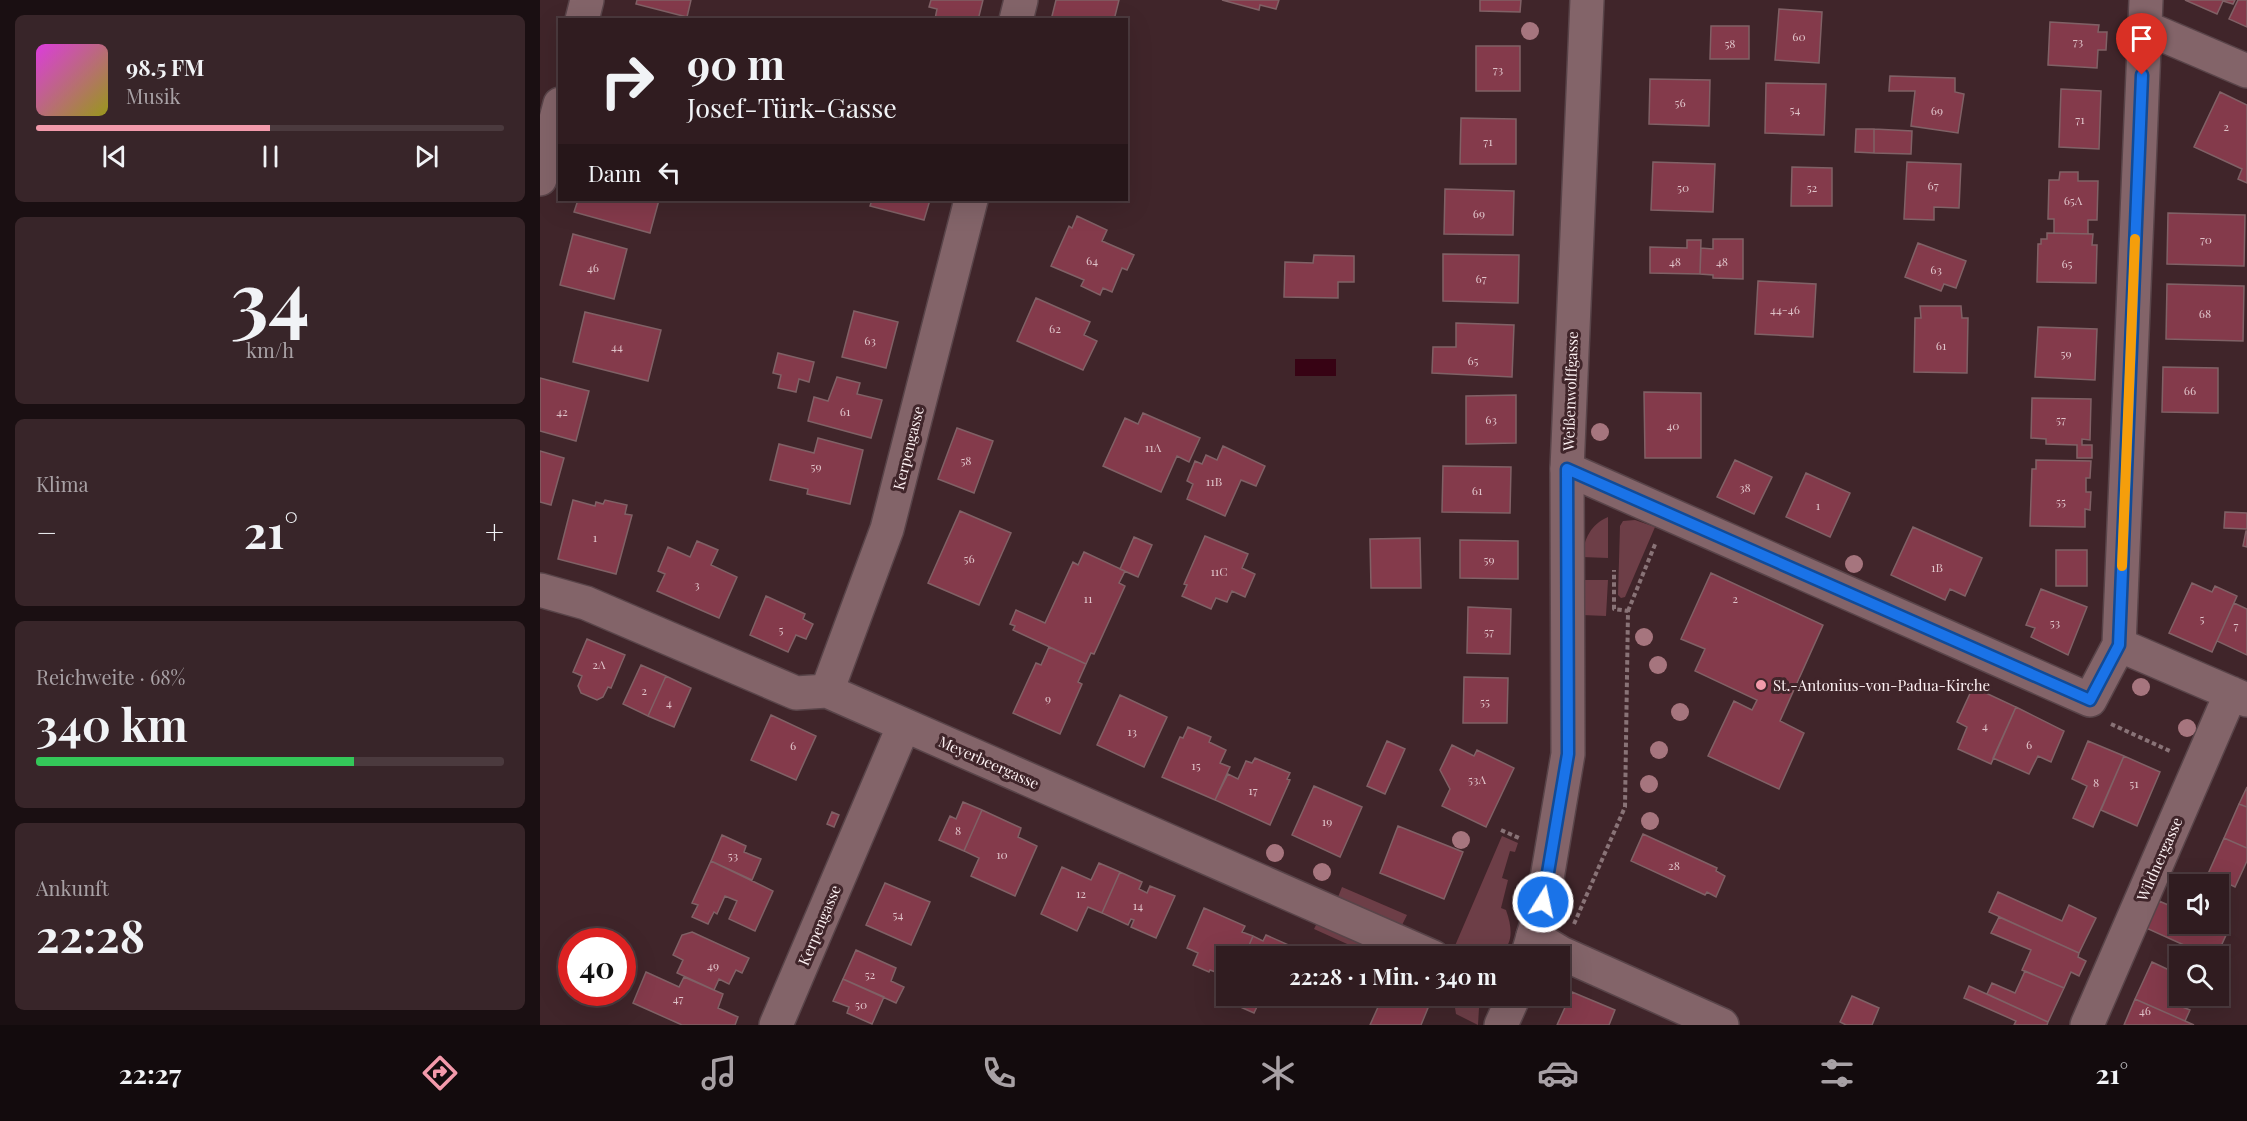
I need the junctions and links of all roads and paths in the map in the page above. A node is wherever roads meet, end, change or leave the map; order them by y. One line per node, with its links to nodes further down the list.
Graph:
1 (587, 0): 5 (street)
2 (1021, 0): 6 (street)
3 (1587, 0): 11 (street, Weißenwolffgasse)
4 (2145, 14): 7 (street); 16 (street)
5 (582, 18)
6 (1016, 18)
7 (2247, 71)
8 (558, 111): 9 (street)
9 (540, 178)
10 (971, 201): 17 (street, Kerpengasse)
11 (1567, 469): 16 (street); 25 (street, Weißenwolffgasse)
12 (1658, 536): 15 (path)
13 (1614, 570): 15 (path)
14 (540, 590): 17 (street, Meyerbeergasse)
15 (1628, 611): 26 (path)
16 (2119, 645): 18 (street)
17 (827, 691): 20 (street, Meyerbeergasse)
18 (2239, 696): 21 (street, Wildnergasse)
19 (2102, 719): 21 (path)
20 (904, 725): 24 (street, Meyerbeergasse); 29 (street, Kerpengasse)
21 (2200, 765): 32 (street, Wildnergasse)
22 (1501, 830): 23 (path)
23 (1520, 838)
24 (1408, 946)
25 (1530, 946)
26 (1565, 946)
27 (1570, 957): 31 (street)
28 (1510, 1006): 30 (street)
29 (777, 1025)
30 (1501, 1025)
31 (1722, 1025)
32 (2086, 1025)

